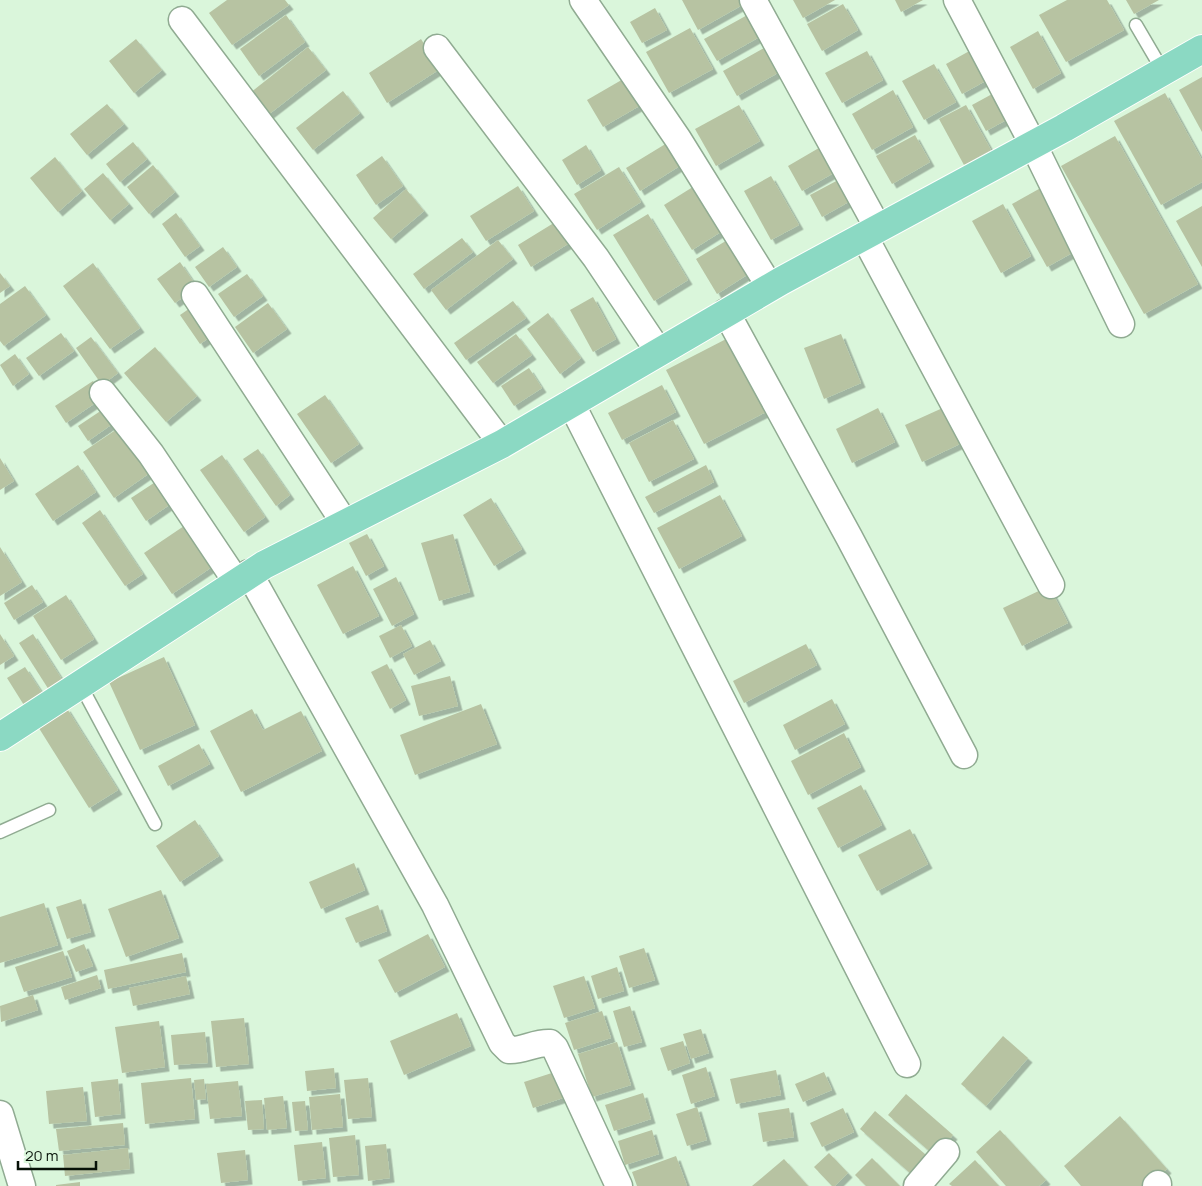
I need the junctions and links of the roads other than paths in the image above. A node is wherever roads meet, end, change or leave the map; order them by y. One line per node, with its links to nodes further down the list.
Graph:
1 (583, 0): 11 (street)
2 (753, 0): 10 (street)
3 (958, 0): 9 (street)
4 (182, 20): 18 (street)
5 (1136, 25): 8 (lane)
6 (437, 48): 15 (street)
7 (1202, 50): 8 (main road)
8 (1163, 71): 9 (main road)
9 (1033, 144): 10 (main road); 14 (street)
10 (871, 232): 11 (main road); 21 (street)
11 (770, 287): 13 (main road)
12 (195, 295): 19 (street)
13 (726, 312): 15 (main road); 24 (street)
14 (1121, 324)
15 (659, 352): 17 (main road)
16 (103, 393): 20 (street)
17 (571, 403): 18 (main road); 28 (street)
18 (502, 444): 19 (main road)
19 (344, 522): 20 (main road)
20 (242, 577): 22 (main road); 32 (street)
21 (1051, 585)
22 (80, 684): 23 (main road); 26 (lane)
23 (0, 737)
24 (964, 756)
25 (49, 810): 27 (lane)
26 (155, 824)
27 (0, 832)
28 (907, 1064)
29 (0, 1114): 31 (street)
30 (946, 1152): 33 (street)
31 (22, 1186)
32 (618, 1186)
33 (917, 1186)

